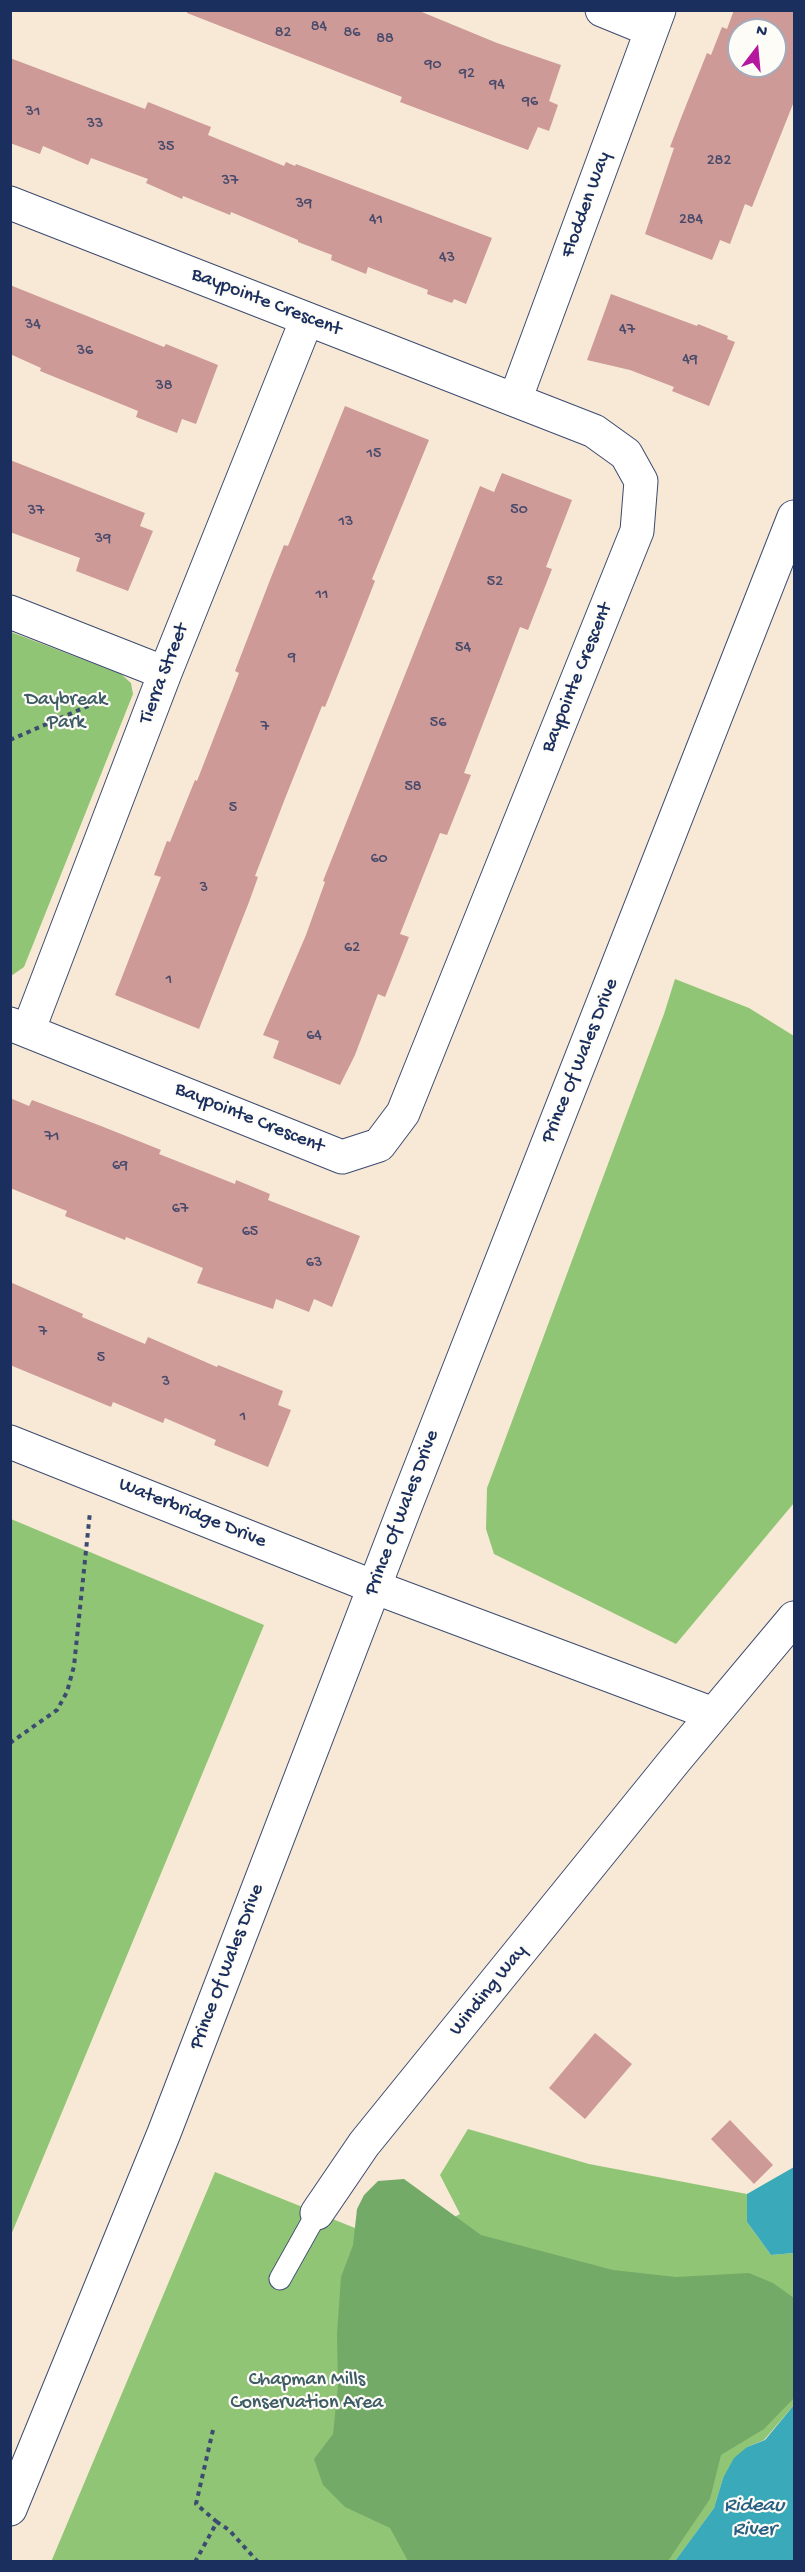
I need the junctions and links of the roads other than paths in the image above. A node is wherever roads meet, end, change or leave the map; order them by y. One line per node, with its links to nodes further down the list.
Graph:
1 (602, 10): 2 (street)
2 (655, 20): 5 (street, Flodden Way)
3 (10, 203): 4 (street, Baypointe Crescent)
4 (308, 319): 5 (street, Baypointe Crescent); 8 (street, Tierra Street)
5 (514, 400): 9 (street, Baypointe Crescent)
6 (795, 517): 11 (street, Prince Of Wales Drive)
7 (10, 612): 8 (street)
8 (165, 673): 9 (street, Tierra Street)
9 (19, 1028)
10 (10, 1442): 11 (street, Waterbridge Drive)
11 (374, 1587): 13 (street); 16 (street, Prince Of Wales Drive)
12 (795, 1618): 13 (street, Winding Way)
13 (713, 1714): 14 (street, Winding Way)
14 (317, 2213): 15 (lane, Winding Way)
15 (280, 2279)
16 (10, 2509)

